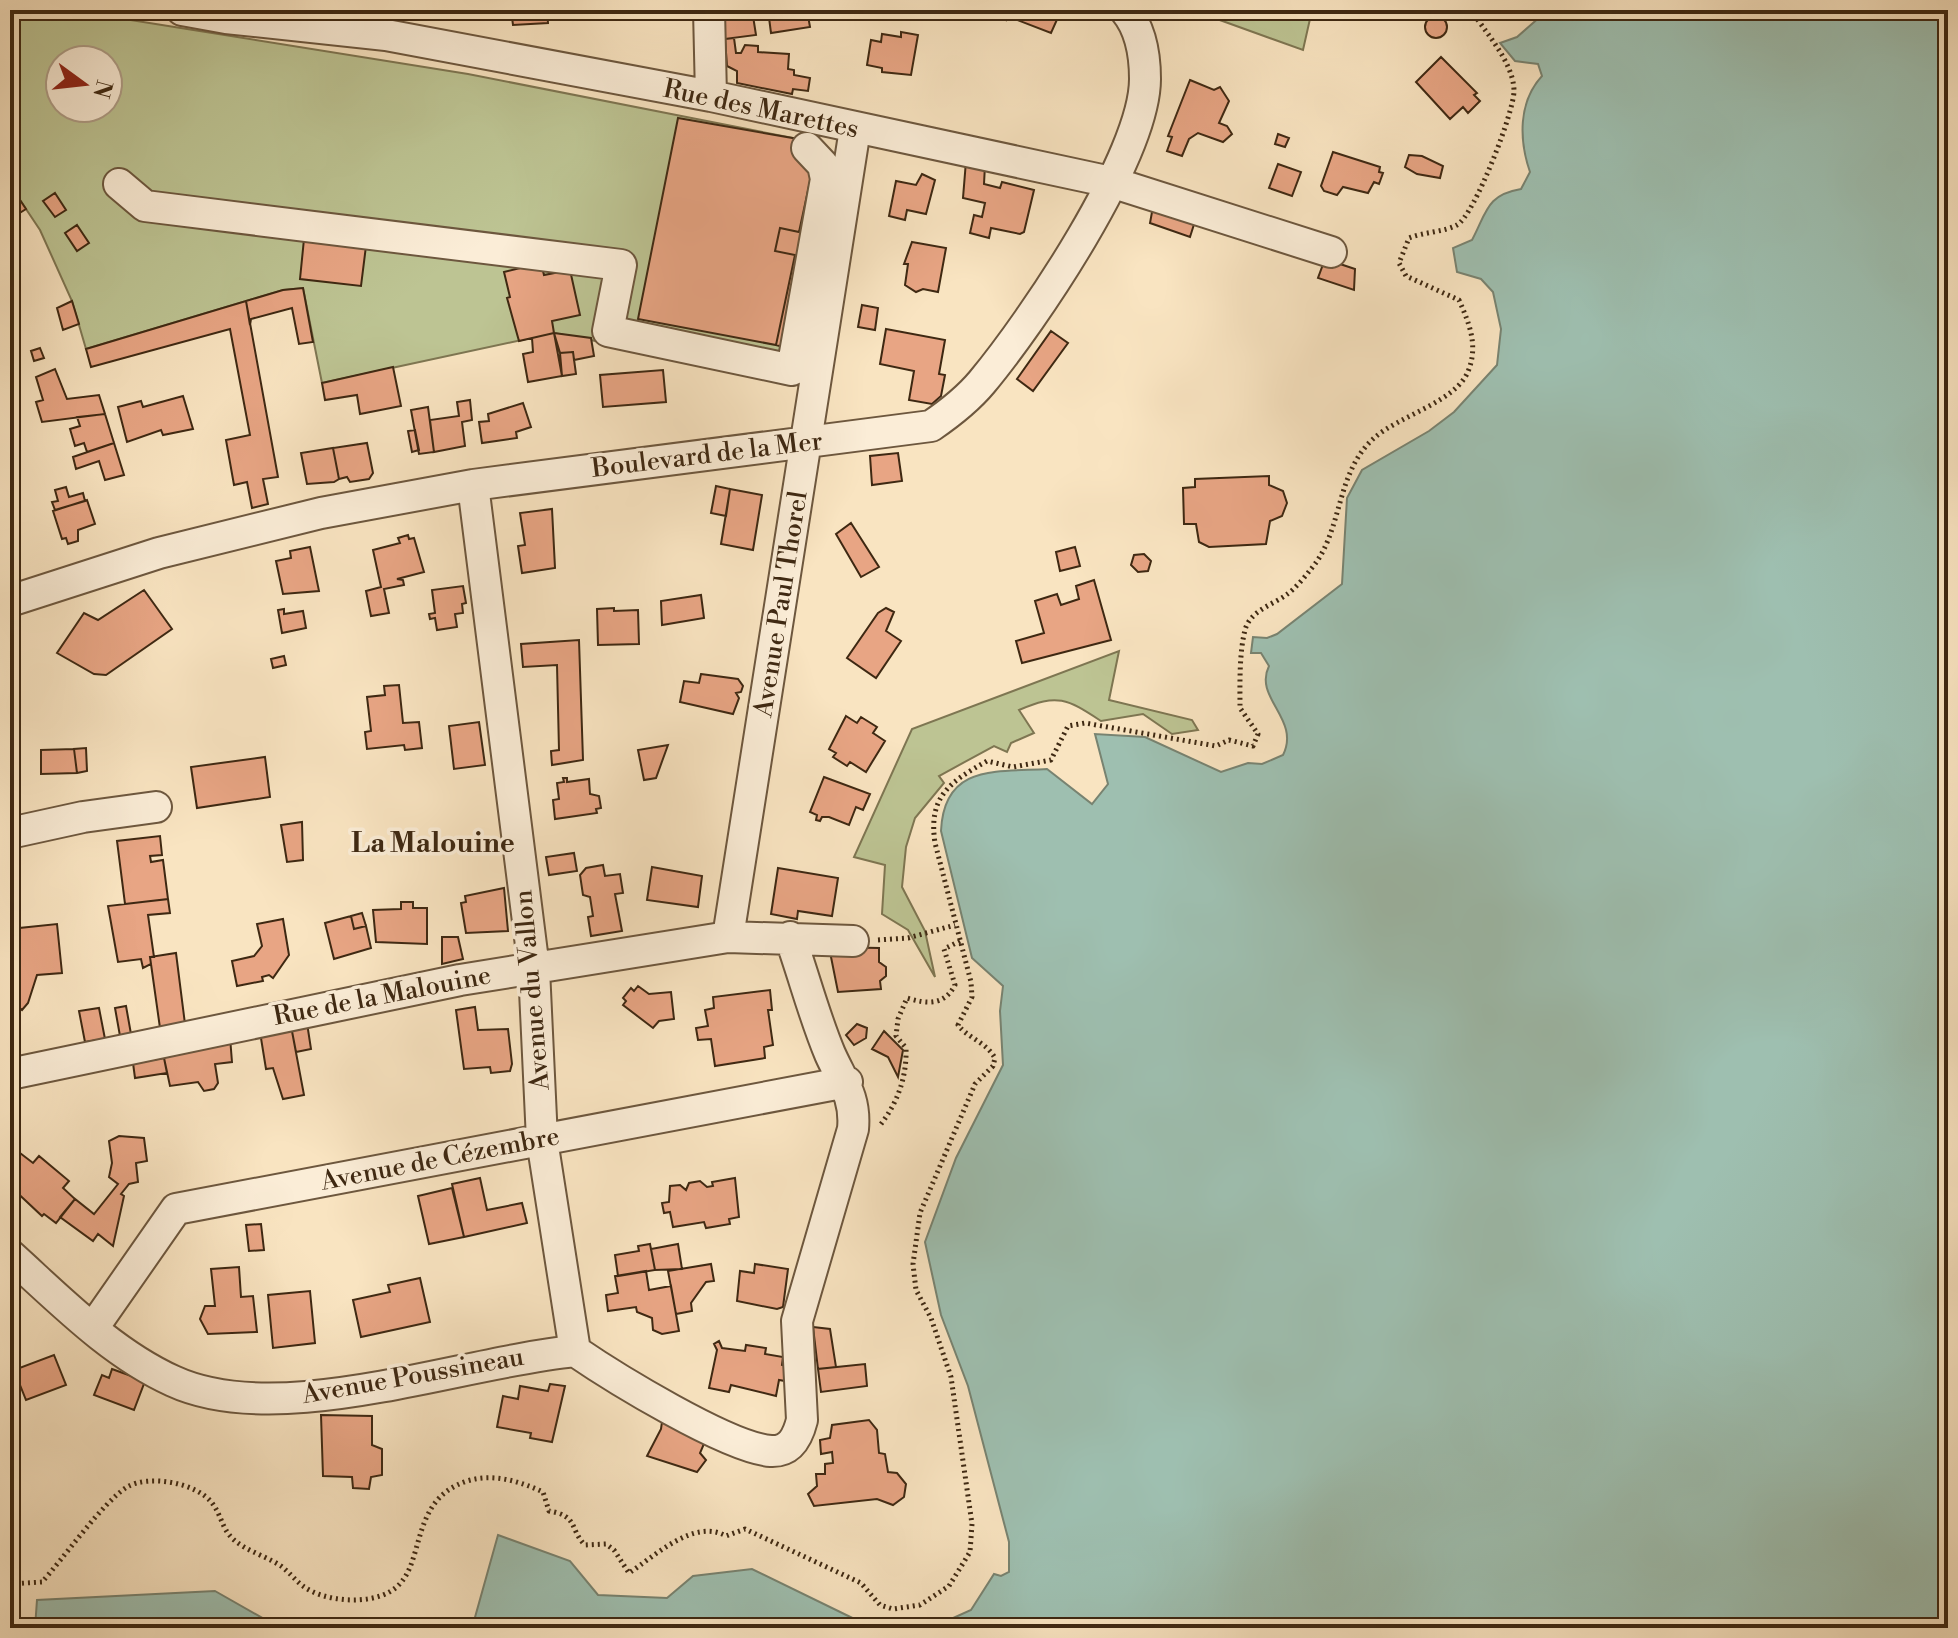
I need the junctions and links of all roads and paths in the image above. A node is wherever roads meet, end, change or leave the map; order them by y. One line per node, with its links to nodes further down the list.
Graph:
1 (182, 10): 5 (street, Rue des Marettes)
2 (709, 10): 5 (street)
3 (1125, 10): 8 (street, Boulevard de la Mer)
4 (1471, 10): 16 (path)
5 (711, 96): 6 (street, Rue des Marettes)
6 (855, 129): 8 (street, Rue des Marettes); 11 (street, Avenue Paul Thorel)
7 (807, 148): 9 (street)
8 (1111, 182): 10 (street, Rue des Marettes); 11 (street, Boulevard de la Mer)
9 (119, 184)
10 (1331, 252)
11 (807, 440): 12 (street, Boulevard de la Mer); 17 (street, Avenue Paul Thorel)
12 (473, 485): 13 (street, Boulevard de la Mer); 21 (street, Avenue du Vallon)
13 (10, 601)
14 (156, 807): 15 (street)
15 (10, 833)
16 (955, 925): 19 (path); 20 (path)
17 (728, 937): 18 (street, Rue de la Malouine); 21 (street, Rue de la Malouine)
18 (790, 937): 19 (street, Rue de la Malouine); 23 (street)
19 (853, 941)
20 (960, 941): 24 (path); 29 (path)
21 (534, 969): 22 (street, Rue de la Malouine); 25 (street, Avenue du Vallon)
22 (10, 1074)
23 (847, 1082): 25 (street, Avenue de Cézembre); 28 (street)
24 (871, 1134)
25 (542, 1140): 27 (street, Avenue de Cézembre); 28 (street, Avenue du Vallon)
26 (10, 1255): 27 (street, Avenue Poussineau)
27 (93, 1328): 28 (street, Avenue Poussineau)
28 (575, 1351)
29 (10, 1584)

